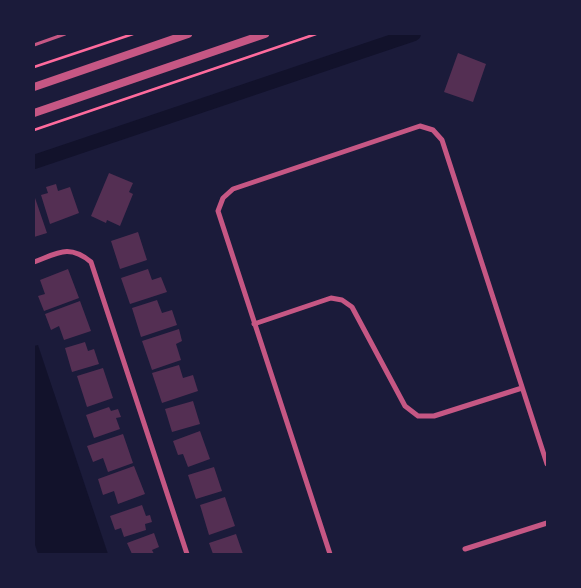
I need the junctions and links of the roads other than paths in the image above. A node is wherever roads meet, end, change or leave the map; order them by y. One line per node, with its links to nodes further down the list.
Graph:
1 (66, 34): 4 (lane)
2 (188, 34): 5 (street)
3 (261, 34): 6 (street)
4 (34, 45)
5 (34, 87)
6 (34, 113)
7 (34, 262): 13 (street)
8 (254, 324): 9 (street); 9 (street); 14 (street)
9 (522, 388): 10 (street)
10 (547, 464)
11 (547, 523): 12 (street)
12 (465, 549)
13 (187, 554)
14 (330, 554)

